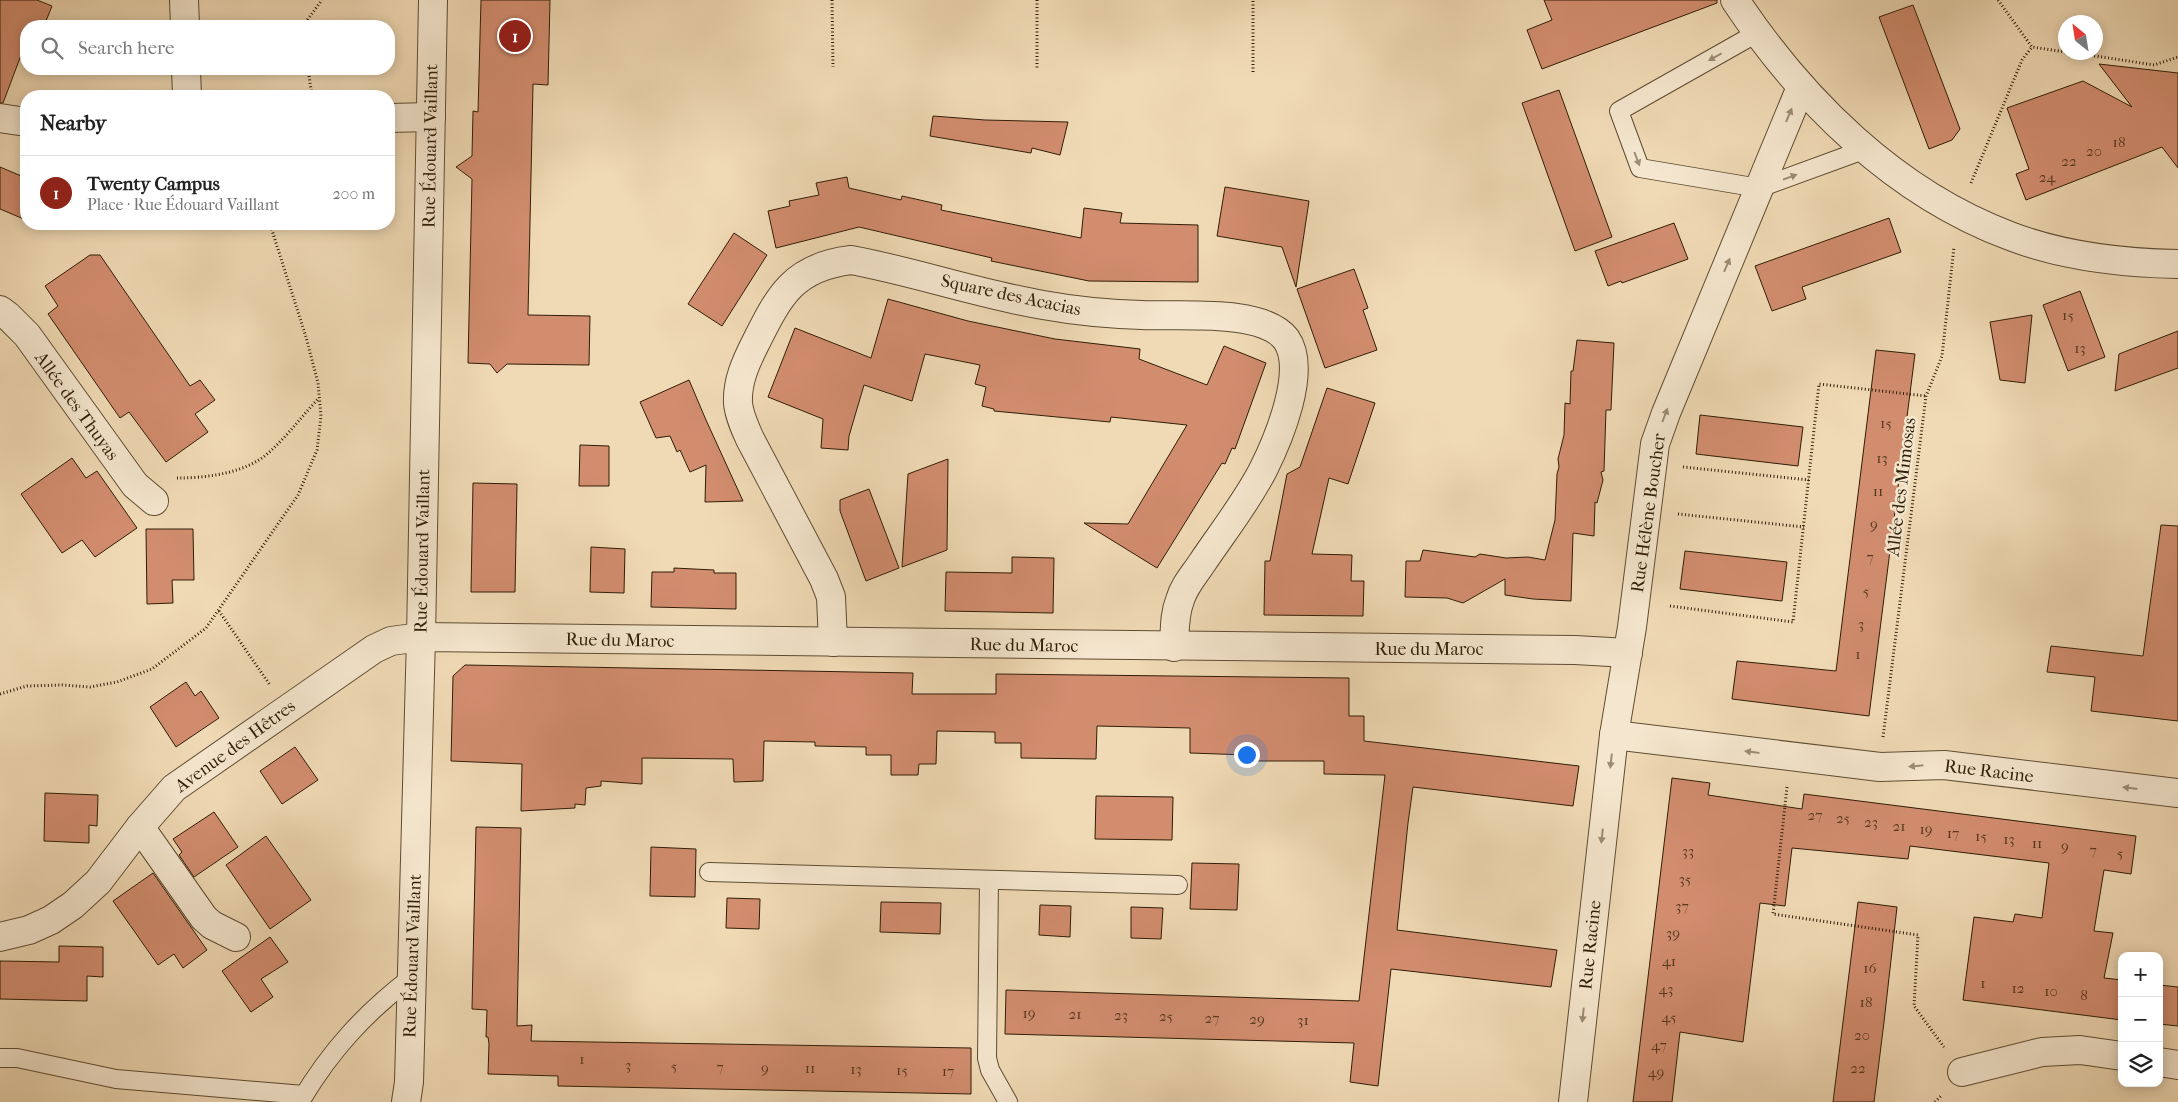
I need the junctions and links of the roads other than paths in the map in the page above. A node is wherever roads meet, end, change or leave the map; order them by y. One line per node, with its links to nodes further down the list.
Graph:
1 (184, 0): 4 (street)
2 (433, 0): 9 (street, Rue Édouard Vaillant)
3 (1735, 0): 5 (street)
4 (185, 20)
5 (1757, 33): 7 (street); 14 (lane, one-way to 14)
6 (186, 75): 8 (street)
7 (1801, 87): 13 (street); 14 (street, Rue Hélène Boucher, one-way to 7)
8 (187, 90)
9 (430, 117): 11 (street); 18 (street, Rue Édouard Vaillant)
10 (0, 118): 12 (street)
11 (395, 118)
12 (20, 121)
13 (1866, 149): 14 (lane, one-way to 13); 15 (street)
14 (1759, 188): 21 (street, Rue Hélène Boucher, one-way to 14)
15 (2178, 264)
16 (0, 310): 17 (street, Allée des Thuyas)
17 (154, 501)
18 (421, 637): 19 (street, Rue du Maroc); 25 (street, Avenue des Hêtres); 31 (street, Rue Édouard Vaillant)
19 (833, 642): 20 (street, Rue du Maroc); 20 (street, Square des Acacias)
20 (1174, 647): 21 (street, Rue du Maroc)
21 (1628, 653): 22 (street, Rue Hélène Boucher)
22 (1614, 735): 23 (street, Rue Hélène Boucher, one-way to 23); 24 (street, Rue Racine, one-way to 22)
23 (1607, 787): 40 (street, Rue Racine, one-way to 40)
24 (2178, 794)
25 (140, 827): 29 (street, Avenue des Hêtres); 30 (street)
26 (709, 872): 27 (lane)
27 (989, 880): 28 (lane); 39 (lane)
28 (1178, 885)
29 (0, 937)
30 (236, 937)
31 (412, 977): 37 (lane); 38 (street, Rue Édouard Vaillant)
32 (2118, 1055): 36 (street)
33 (0, 1058): 37 (lane)
34 (2163, 1063): 35 (street)
35 (2178, 1065)
36 (1962, 1072)
37 (302, 1098)
38 (406, 1102)
39 (1008, 1102)
40 (1573, 1102)

